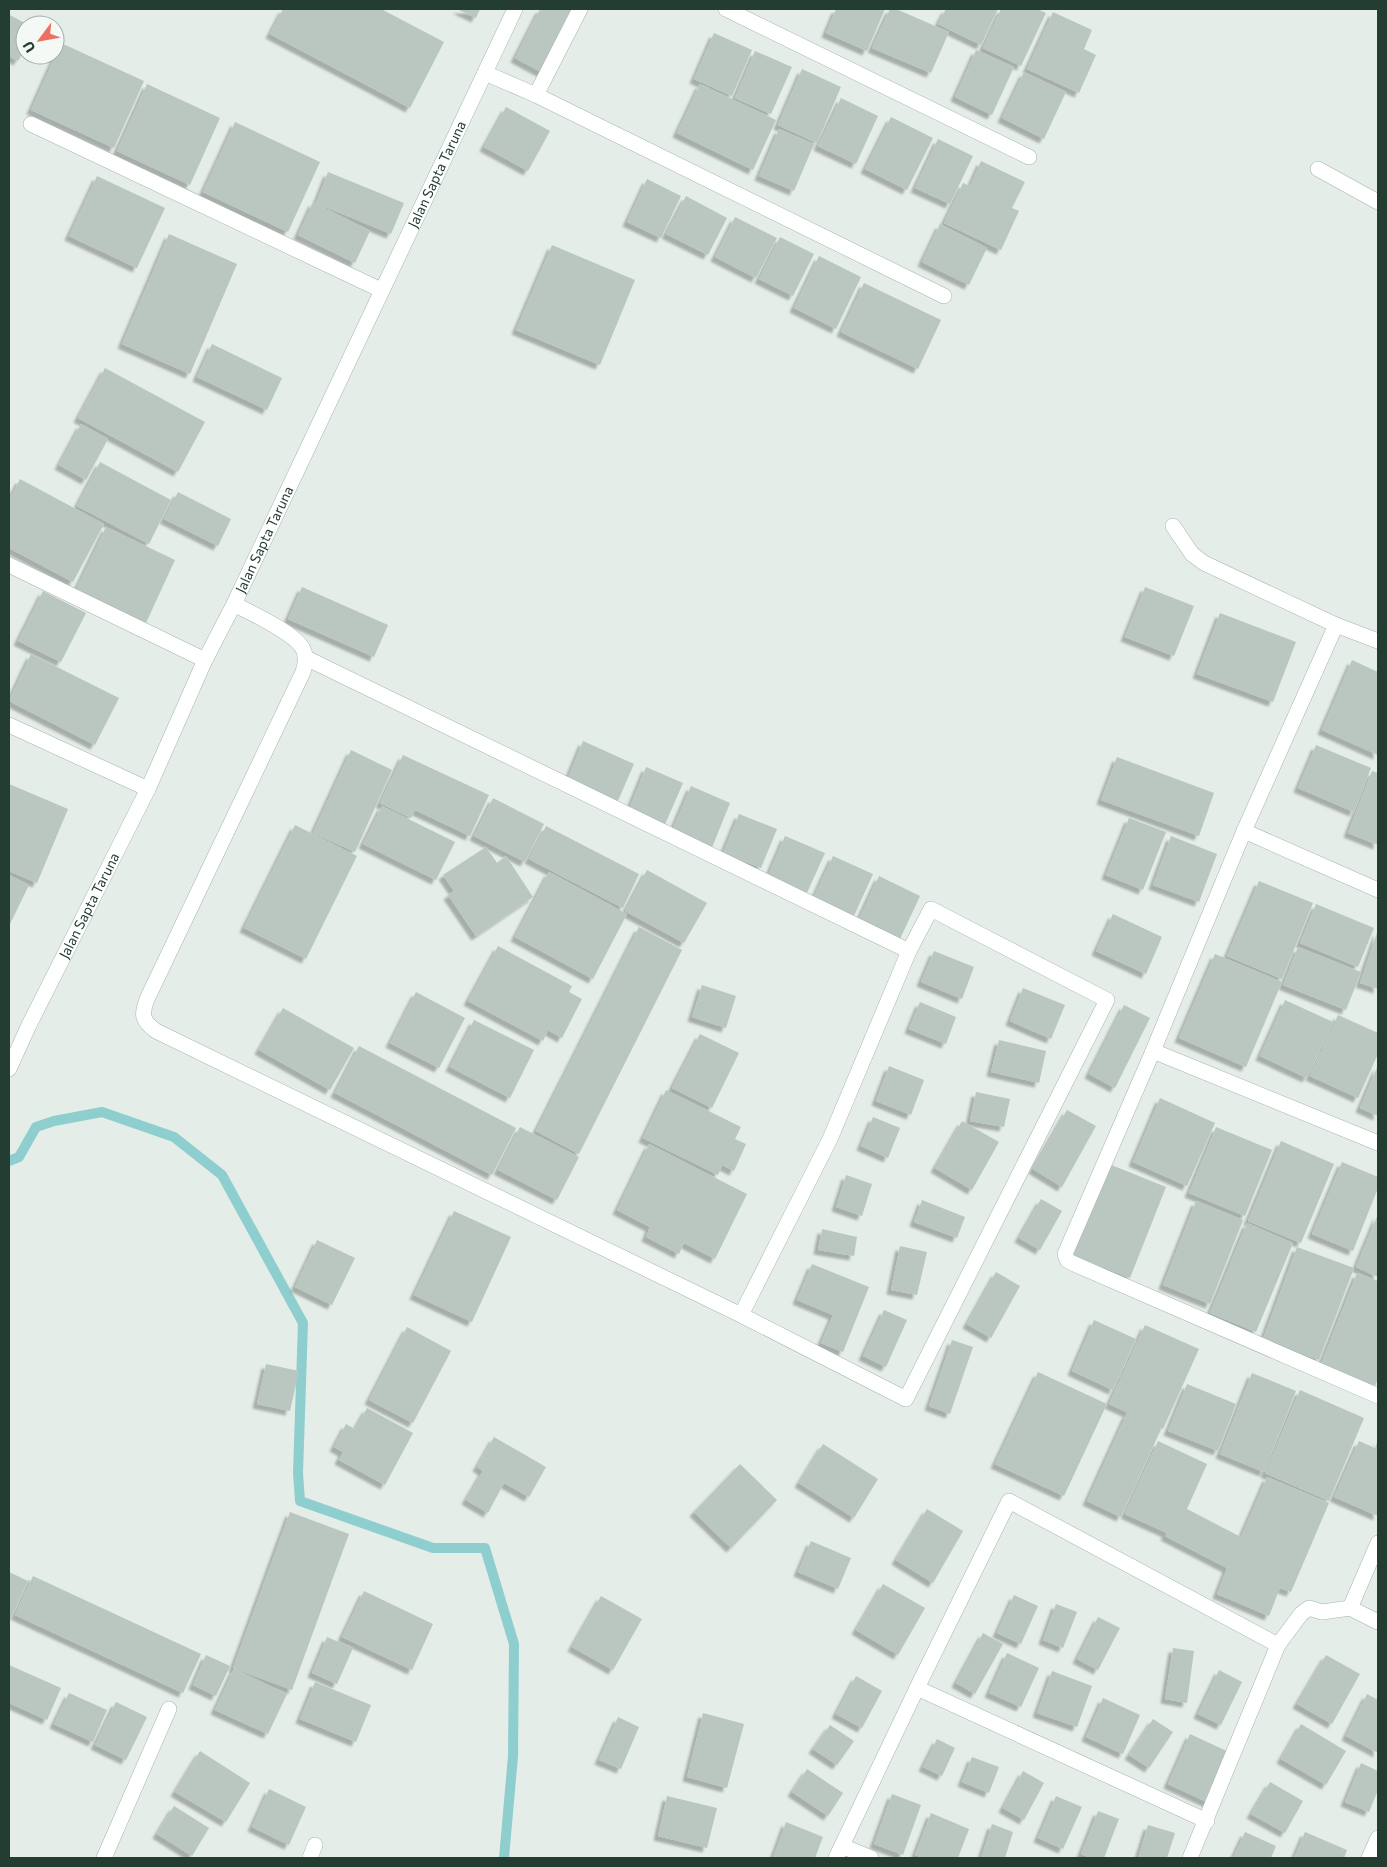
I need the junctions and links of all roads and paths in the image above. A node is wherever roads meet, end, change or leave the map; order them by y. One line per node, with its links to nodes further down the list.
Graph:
1 (515, 9): 4 (street, Jalan Sapta Taruna)
2 (580, 9): 5 (street)
3 (726, 9): 7 (street)
4 (485, 72): 5 (street); 10 (street, Jalan Sapta Taruna)
5 (536, 95): 11 (street)
6 (31, 124): 10 (street)
7 (1030, 156)
8 (1318, 169): 9 (street)
9 (1378, 202)
10 (381, 290): 14 (street, Jalan Sapta Taruna)
11 (944, 296)
12 (1173, 526): 15 (street)
13 (9, 565): 18 (street)
14 (234, 604): 17 (street); 18 (street, Jalan Sapta Taruna)
15 (1336, 625): 16 (street); 21 (street)
16 (1378, 640)
17 (306, 658): 23 (street); 27 (street)
18 (205, 660): 20 (street, Jalan Sapta Taruna)
19 (9, 725): 20 (street)
20 (148, 788): 25 (street, Jalan Sapta Taruna)
21 (1244, 831): 22 (street); 24 (street)
22 (1378, 890)
23 (909, 951): 27 (street); 27 (street)
24 (1153, 1051): 26 (street); 28 (street)
25 (9, 1069)
26 (1378, 1143)
27 (741, 1315)
28 (1378, 1396)
29 (1378, 1543): 30 (street)
30 (1350, 1608): 31 (street); 32 (street)
31 (1378, 1622)
32 (1278, 1645): 33 (street); 35 (street)
33 (917, 1688): 35 (street); 37 (street)
34 (169, 1709): 38 (street)
35 (1207, 1821): 40 (street)
36 (1378, 1838): 41 (street)
37 (839, 1852): 39 (street)
38 (104, 1858)
39 (871, 1858)
40 (1190, 1858)
41 (1369, 1858)

